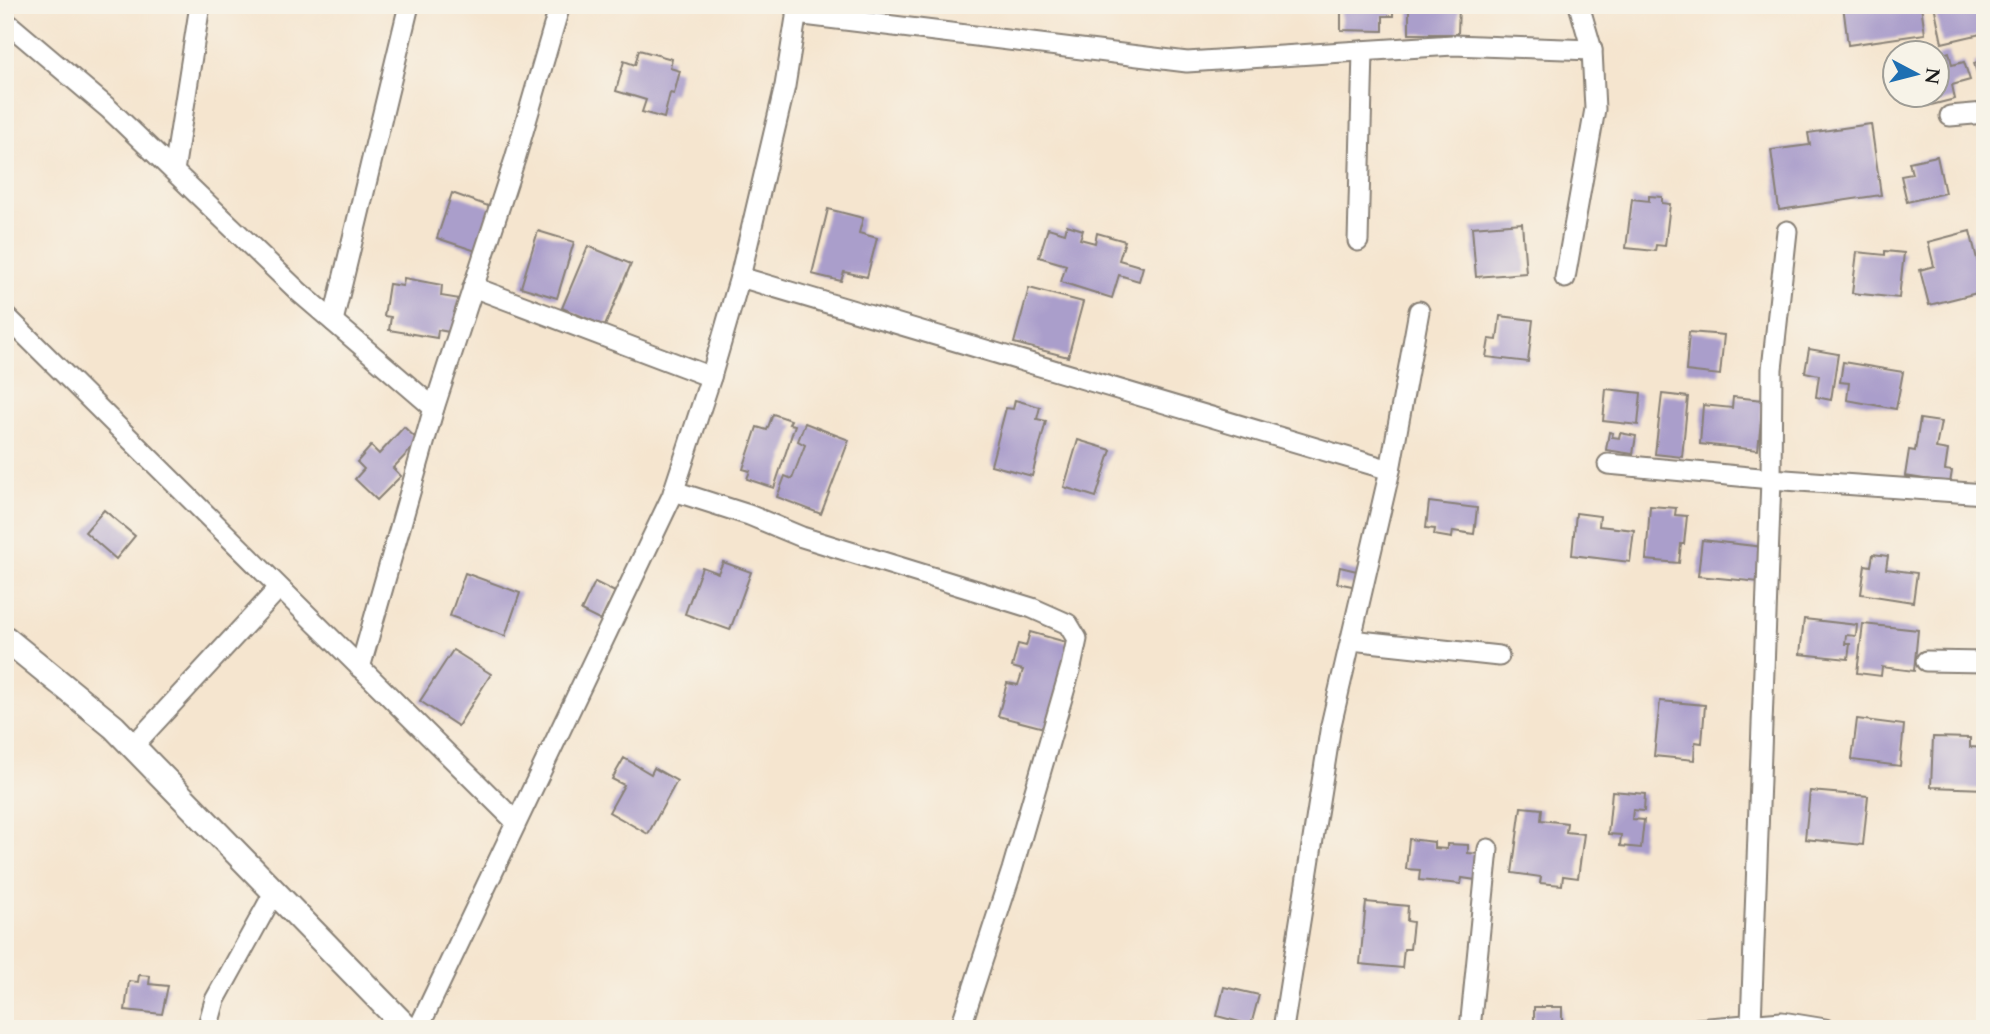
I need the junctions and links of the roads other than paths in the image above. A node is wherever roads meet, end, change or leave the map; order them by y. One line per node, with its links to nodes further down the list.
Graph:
1 (200, 5): 11 (street)
2 (409, 5): 19 (street)
3 (560, 5): 16 (street)
4 (1579, 5): 7 (street)
5 (797, 10): 8 (street); 14 (street)
6 (5, 21): 11 (street)
7 (1592, 50): 8 (street); 15 (street)
8 (1363, 51): 13 (street)
9 (1985, 113): 10 (street)
10 (1950, 116)
11 (174, 171): 19 (street)
12 (1787, 231): 24 (street)
13 (1358, 241)
14 (740, 278): 20 (street); 23 (street)
15 (1565, 278)
16 (473, 287): 20 (street); 21 (street)
17 (1419, 311): 23 (street)
18 (5, 315): 27 (street)
19 (333, 321): 21 (street)
20 (711, 377): 25 (street)
21 (434, 408): 33 (street)
22 (1608, 464): 24 (street)
23 (1390, 470): 29 (street)
24 (1771, 479): 26 (street); 38 (street)
25 (674, 491): 35 (street); 43 (street)
26 (1985, 494)
27 (279, 588): 33 (street); 34 (street)
28 (5, 638): 34 (street)
29 (1351, 639): 30 (street); 44 (street)
30 (1499, 656)
31 (1926, 661): 32 (street)
32 (1985, 662)
33 (359, 668): 35 (street)
34 (133, 746): 37 (street)
35 (516, 822): 42 (street)
36 (1488, 849): 45 (street)
37 (275, 891): 40 (street); 41 (street)
38 (1751, 1024): 39 (street); 46 (street)
39 (1782, 1026): 47 (street)
40 (207, 1029)
41 (408, 1029)
42 (418, 1029)
43 (960, 1029)
44 (1283, 1029)
45 (1470, 1029)
46 (1697, 1029)
47 (1825, 1029)

